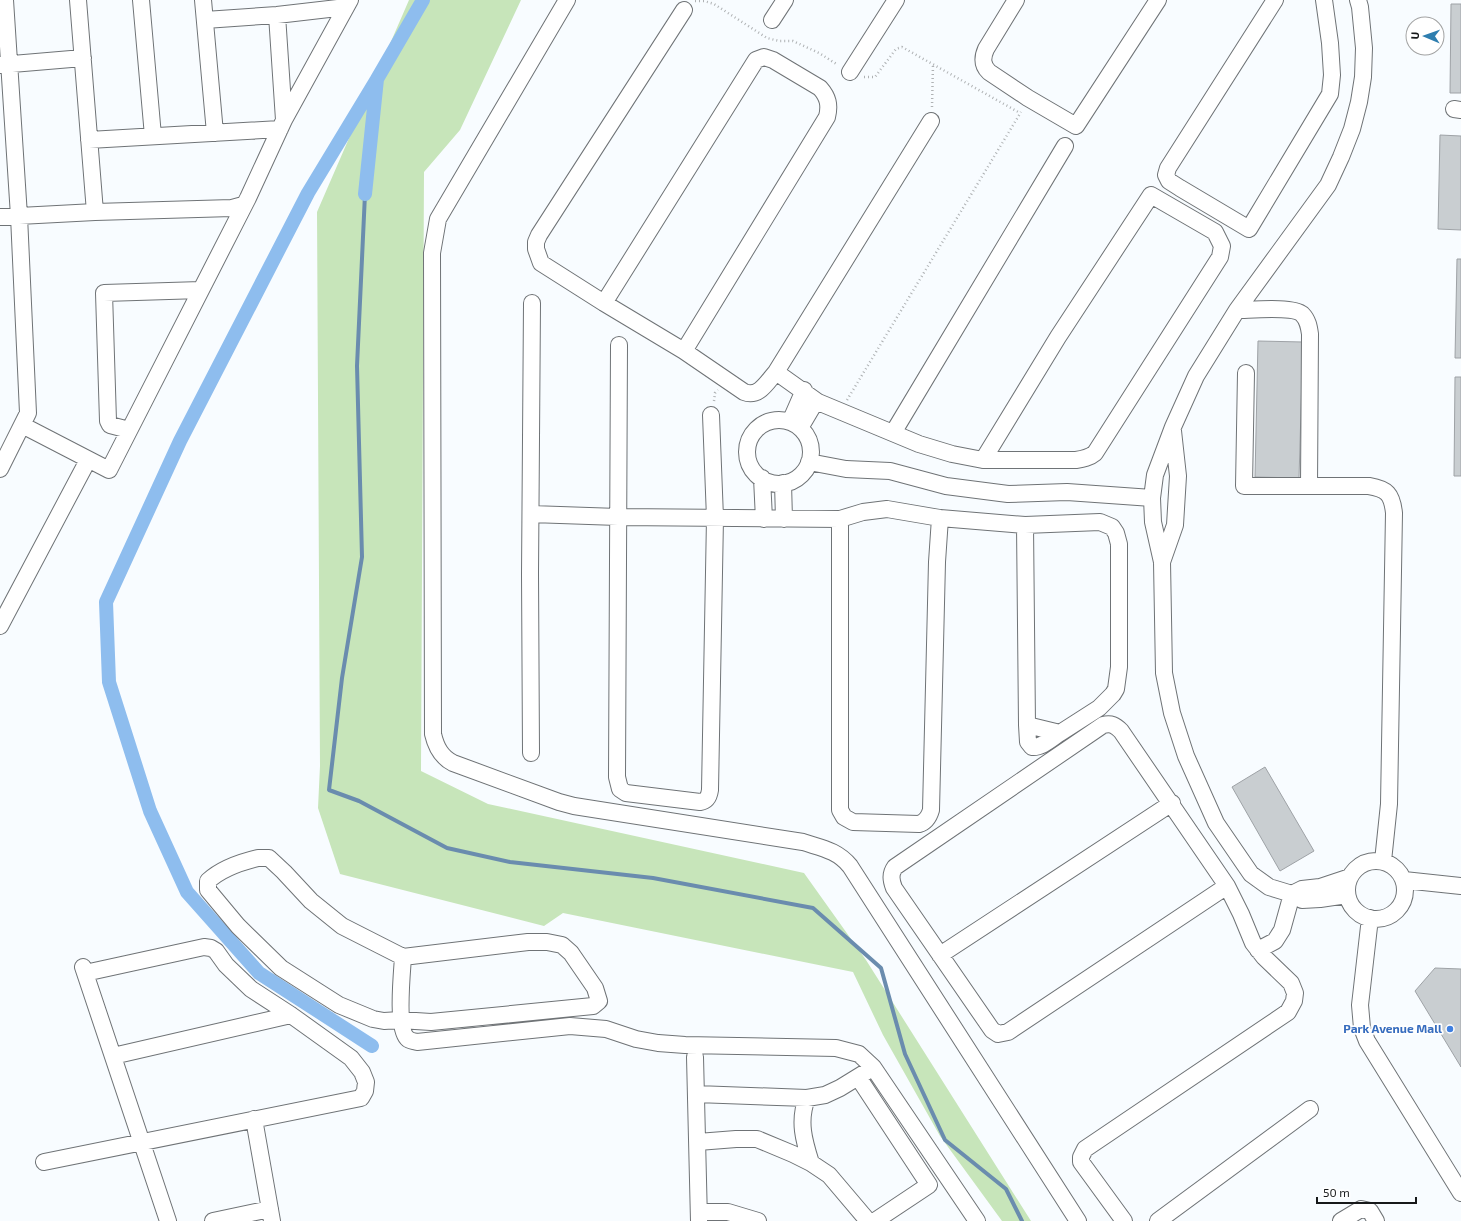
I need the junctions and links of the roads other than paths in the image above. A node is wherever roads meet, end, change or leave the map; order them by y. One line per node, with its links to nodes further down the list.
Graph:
1 (5, 0): 19 (street)
2 (78, 0): 18 (street)
3 (141, 0): 24 (street)
4 (202, 0): 16 (street)
5 (567, 0): 105 (street)
6 (785, 0): 17 (street)
7 (896, 0): 20 (street)
8 (1016, 0): 9 (street)
9 (1158, 0)
10 (1275, 0): 27 (street)
11 (1324, 0): 32 (street)
12 (1358, 0): 38 (street)
13 (348, 3): 15 (street); 22 (street)
14 (684, 10): 37 (street)
15 (277, 15): 16 (street); 22 (street)
16 (204, 20): 23 (street)
17 (772, 20)
18 (83, 58): 19 (street); 25 (street)
19 (4, 65): 31 (street)
20 (850, 72)
21 (931, 121): 41 (street)
22 (282, 124): 23 (street); 29 (street)
23 (215, 132): 24 (street)
24 (153, 136): 25 (street)
25 (89, 140): 30 (street)
26 (1065, 146): 50 (street)
27 (1180, 188): 28 (street); 32 (street)
28 (1168, 204): 34 (street); 52 (street)
29 (243, 205): 30 (street); 35 (street)
30 (95, 212): 31 (street)
31 (19, 216): 33 (street); 46 (street)
32 (1228, 216): 34 (street)
33 (0, 217)
34 (1215, 232): 52 (street)
35 (201, 290): 49 (street); 49 (street)
36 (532, 303): 59 (street)
37 (604, 303): 40 (street); 40 (street)
38 (1237, 310): 48 (street); 57 (street)
39 (619, 345): 60 (street)
40 (684, 351): 41 (street)
41 (776, 372): 43 (street)
42 (1246, 372): 57 (street)
43 (804, 390): 44 (street); 47 (street)
44 (818, 402): 47 (street); 50 (street)
45 (711, 415): 61 (street)
46 (22, 425): 51 (street); 54 (street)
47 (795, 425): 53 (street); 55 (street)
48 (1173, 427): 58 (street); 67 (street)
49 (129, 430): 51 (street)
50 (893, 432): 52 (street)
51 (88, 460): 68 (street)
52 (983, 460)
53 (809, 462): 56 (street); 58 (street)
54 (0, 469)
55 (762, 478): 56 (street); 63 (street)
56 (783, 483): 64 (street)
57 (1309, 486): 71 (street)
58 (1152, 498): 67 (street)
59 (532, 514): 60 (street); 69 (street)
60 (618, 517): 61 (street); 61 (street)
61 (715, 518): 63 (street)
62 (940, 518): 65 (street); 65 (street); 66 (street)
63 (764, 519): 64 (street)
64 (784, 519): 65 (street)
65 (840, 519)
66 (1025, 524): 66 (street)
67 (1162, 562): 76 (street)
68 (0, 626)
69 (531, 753)
70 (1172, 803): 74 (street); 80 (street); 80 (street)
71 (1383, 861): 72 (street); 73 (street)
72 (1350, 877): 76 (street); 77 (street)
73 (1404, 880): 75 (street); 78 (street)
74 (1227, 886): 79 (street); 80 (street)
75 (1461, 886)
76 (1292, 894): 77 (street); 79 (street)
77 (1347, 895): 78 (street)
78 (1370, 918): 96 (street)
79 (1258, 950): 106 (street)
80 (940, 955)
81 (403, 957): 83 (street); 83 (street); 83 (street)
82 (291, 1015): 84 (street); 84 (street); 91 (street)
83 (400, 1020): 86 (street)
84 (113, 1056): 92 (street)
85 (695, 1057): 88 (street)
86 (874, 1067): 87 (street); 104 (street)
87 (858, 1077): 89 (street); 103 (street)
88 (696, 1094): 89 (street); 93 (street)
89 (807, 1098): 95 (street)
90 (1310, 1109): 107 (street)
91 (254, 1120): 92 (street); 97 (street)
92 (141, 1142): 94 (street); 99 (street)
93 (698, 1142): 95 (street); 98 (street)
94 (44, 1162)
95 (811, 1163): 102 (street)
96 (1461, 1193)
97 (271, 1215): 100 (street)
98 (699, 1217): 101 (street)
99 (168, 1221)
100 (213, 1221)
101 (758, 1221)
102 (868, 1221)
103 (875, 1221)
104 (977, 1221)
105 (1078, 1221)
106 (1124, 1221)
107 (1158, 1221)
108 (1341, 1221): 109 (street)
109 (1376, 1221)

